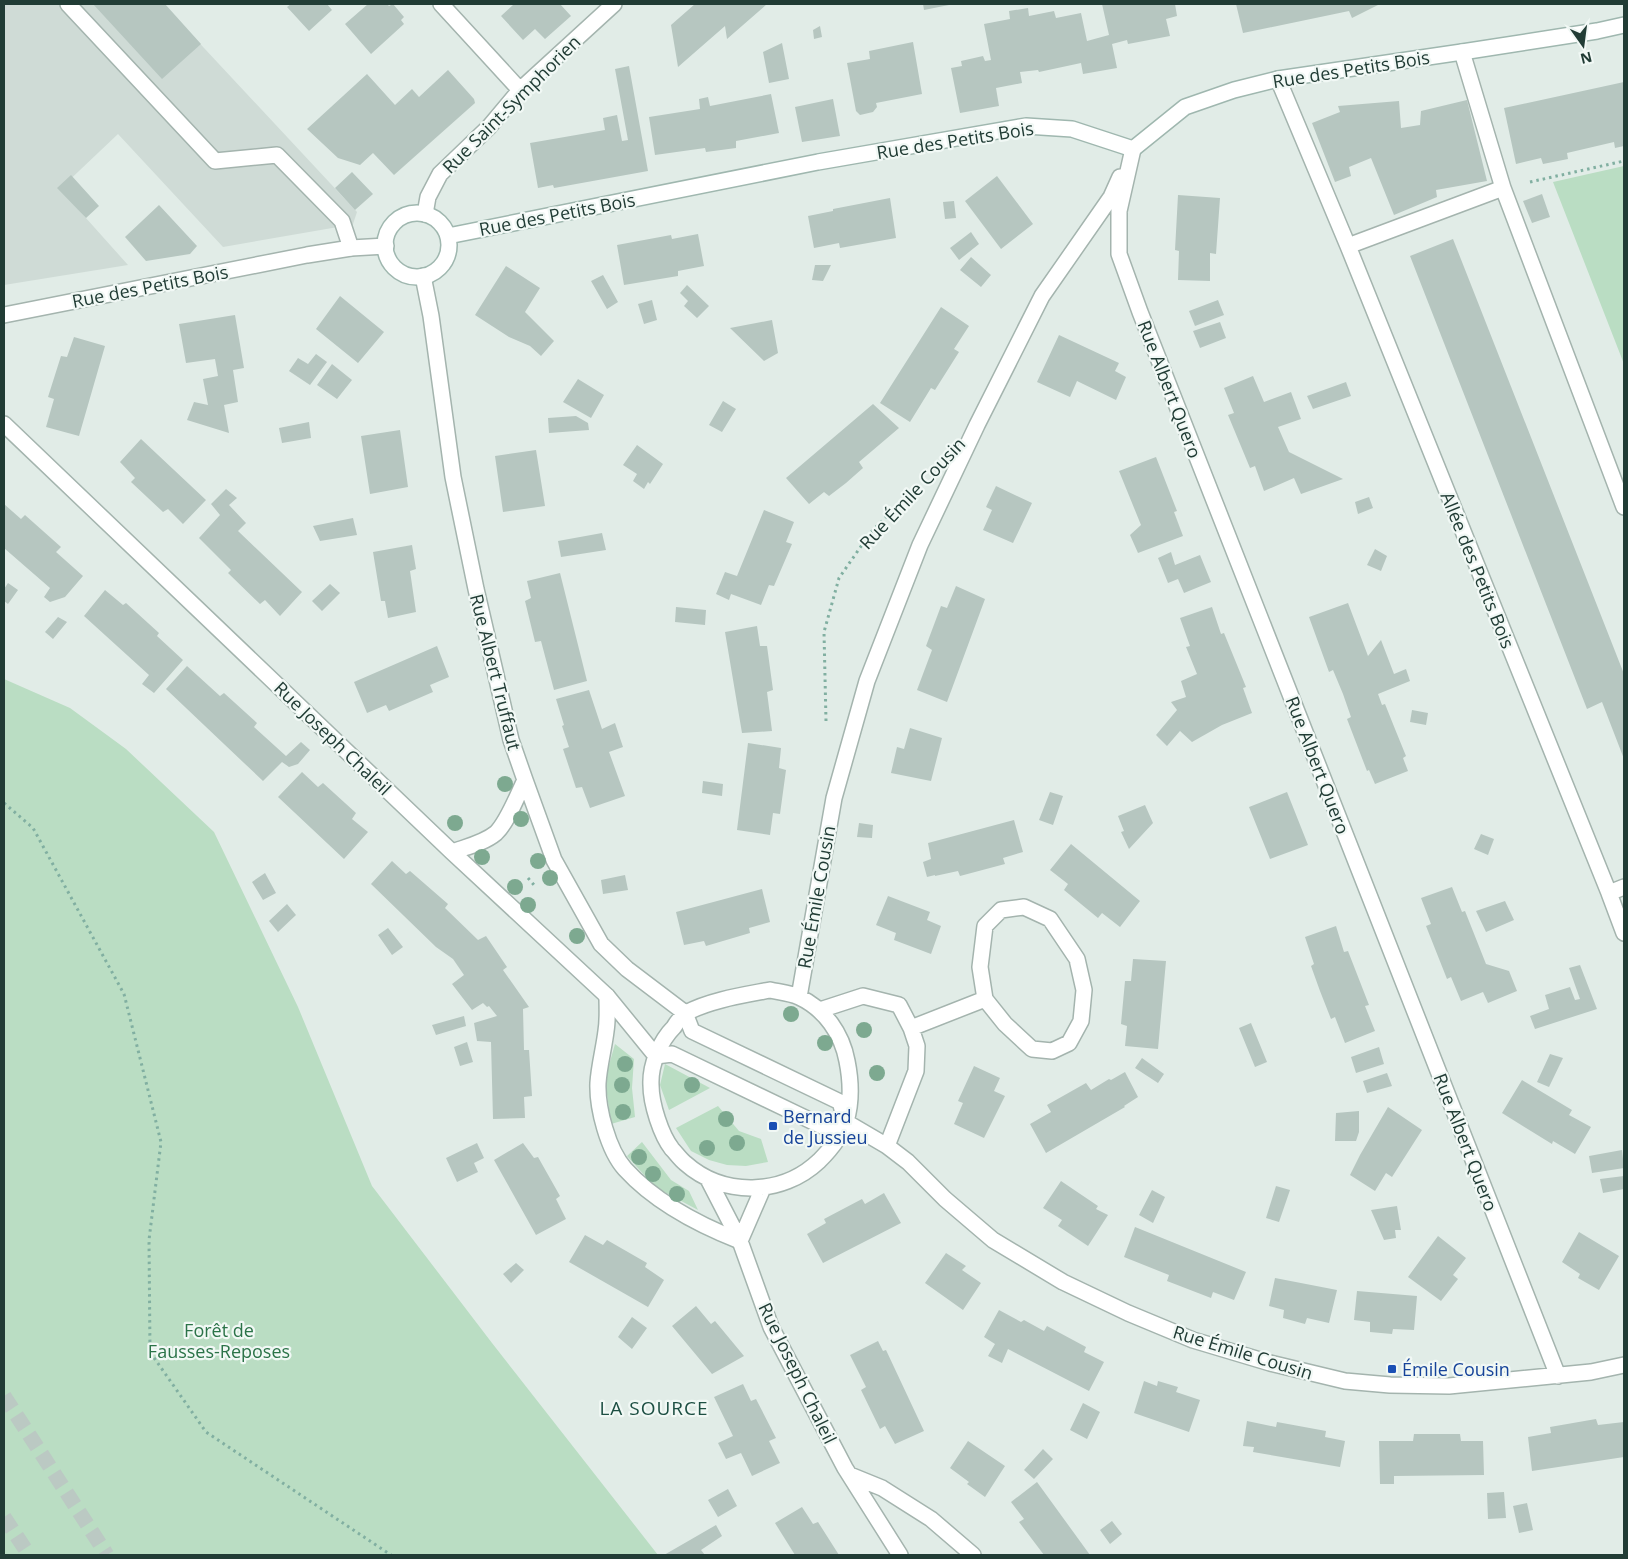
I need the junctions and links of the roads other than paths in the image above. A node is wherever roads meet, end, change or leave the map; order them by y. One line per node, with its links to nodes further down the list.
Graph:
1 (68, 4): 14 (street)
2 (441, 4): 7 (street)
3 (614, 4): 7 (street, Rue Saint-Symphorien)
4 (1624, 25): 5 (street, Rue des Petits Bois)
5 (1462, 52): 6 (street, Rue des Petits Bois); 9 (street)
6 (1278, 79): 8 (street, Rue des Petits Bois); 13 (street, Allée des Petits Bois)
7 (520, 90): 10 (street, Rue Saint-Symphorien)
8 (1133, 148): 11 (street, Rue des Petits Bois); 25 (street, Rue Émile Cousin); 37 (street, Rue Albert Quero)
9 (1503, 188): 13 (street); 18 (street)
10 (425, 214): 11 (street); 12 (street)
11 (448, 236): 15 (street)
12 (386, 246): 14 (street, Rue des Petits Bois); 15 (street)
13 (1348, 246): 22 (street, Allée des Petits Bois)
14 (351, 248): 16 (street, Rue des Petits Bois)
15 (423, 276): 19 (street, Rue Albert Truffaut)
16 (4, 315)
17 (4, 424): 20 (street, Rue Joseph Chaleil)
18 (1624, 507)
19 (525, 780): 20 (street); 28 (street, Rue Albert Truffaut)
20 (452, 852): 24 (street, Rue Joseph Chaleil)
21 (1624, 887): 22 (street)
22 (1608, 894): 23 (street, Allée des Petits Bois)
23 (1624, 933)
24 (607, 996): 30 (street, Rue Joseph Chaleil); 35 (street)
25 (799, 997): 27 (street); 28 (street)
26 (985, 999): 26 (street); 29 (street)
27 (820, 1010): 29 (street); 31 (street)
28 (685, 1013): 30 (street); 31 (street)
29 (911, 1028): 32 (street)
30 (656, 1056): 31 (street); 33 (street)
31 (846, 1122): 32 (street, Rue Émile Cousin); 34 (street)
32 (887, 1146): 37 (street, Rue Émile Cousin)
33 (708, 1179): 34 (street); 35 (street, Rue Joseph Chaleil)
34 (763, 1188): 35 (street)
35 (740, 1241): 38 (street, Rue Joseph Chaleil)
36 (1624, 1365): 37 (street, Rue Émile Cousin)
37 (1558, 1376)
38 (850, 1475): 39 (street, Rue Joseph Chaleil); 40 (street)
39 (900, 1555)
40 (973, 1555)

